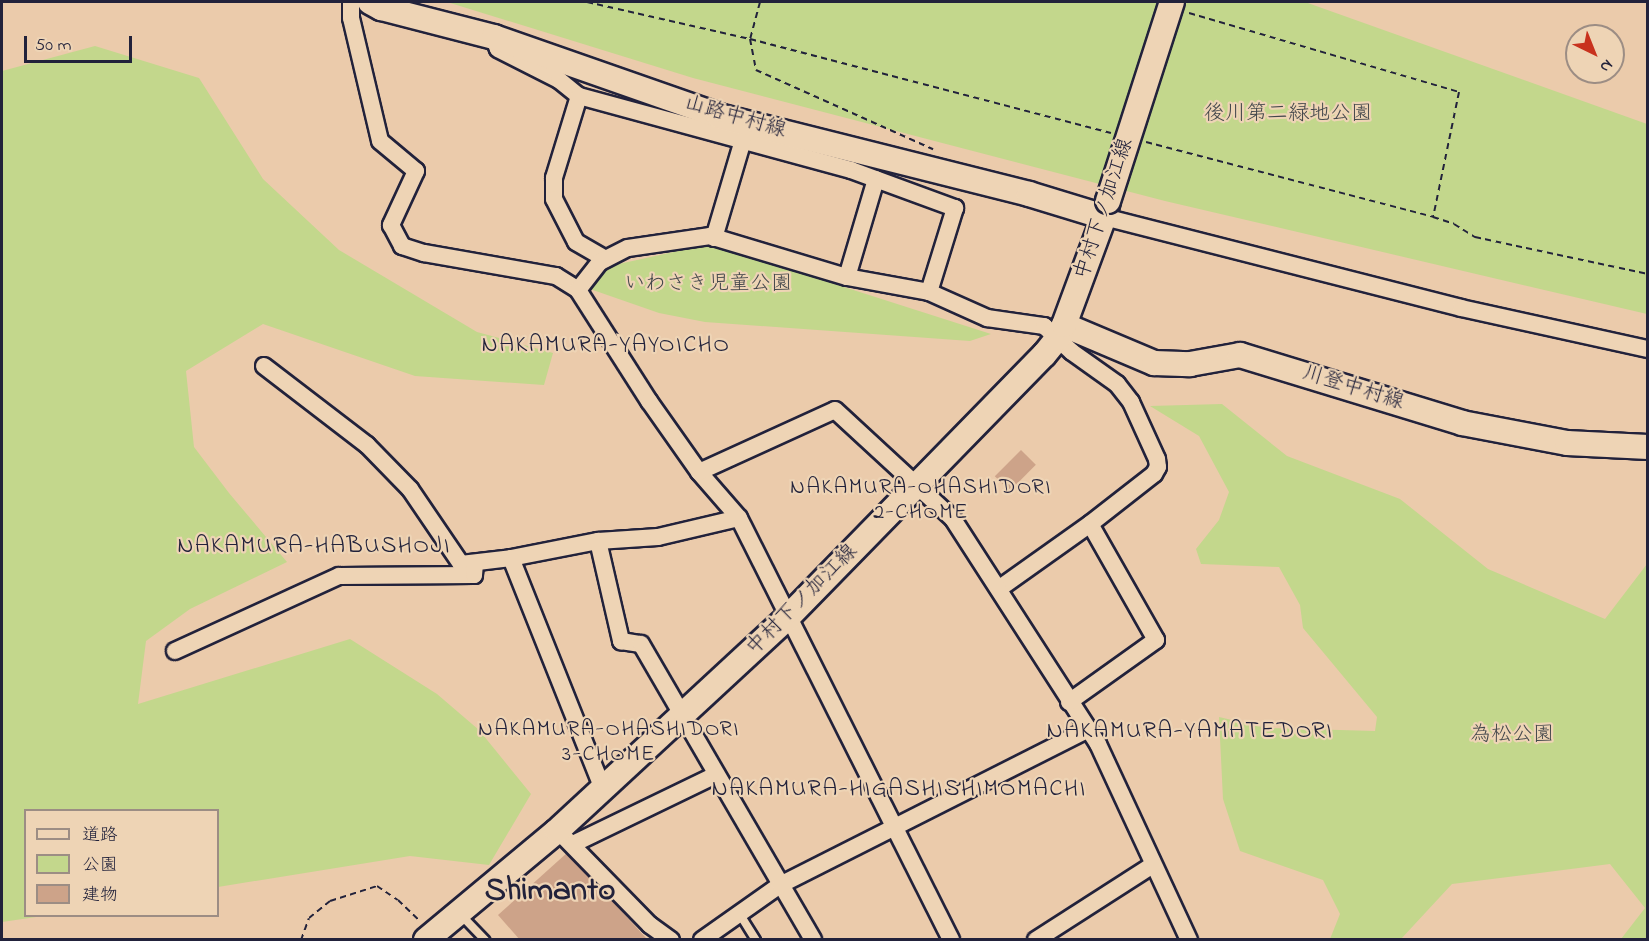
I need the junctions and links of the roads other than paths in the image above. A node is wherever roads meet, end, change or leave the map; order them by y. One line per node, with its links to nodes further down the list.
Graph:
1 (351, 2): 12 (street)
2 (370, 2): 4 (main road, 山路中村線)
3 (1179, 7): 8 (main road, 中村下ノ加江線, bridge)
4 (494, 37): 5 (street); 8 (main road, 山路中村線)
5 (579, 96): 6 (street); 10 (street)
6 (743, 140): 7 (street); 9 (street)
7 (876, 179): 11 (street); 13 (street)
8 (1106, 209): 14 (main road, 中村下ノ加江線); 15 (street)
9 (714, 237): 10 (street); 11 (street)
10 (606, 259): 12 (street)
11 (847, 277): 13 (street)
12 (578, 290): 18 (street)
13 (929, 292): 14 (street)
14 (1061, 332): 17 (main road, 川登中村線); 19 (main road, 中村下ノ加江線); 21 (street)
15 (1647, 348)
16 (264, 366): 24 (street)
17 (1647, 447)
18 (699, 472): 19 (street); 20 (street)
19 (916, 484): 25 (street); 26 (main road, 中村下ノ加江線)
20 (739, 518): 22 (street); 26 (street)
21 (1090, 524): 25 (street); 28 (street)
22 (598, 541): 23 (street); 29 (street)
23 (511, 558): 24 (street); 32 (street)
24 (475, 563): 27 (street)
25 (1000, 588): 28 (street)
26 (788, 617): 29 (main road, 中村下ノ加江線); 33 (street)
27 (175, 651)
28 (1069, 702): 30 (street)
29 (683, 714): 31 (street); 32 (main road, 中村下ノ加江線)
30 (1089, 729): 33 (street); 35 (street)
31 (716, 775): 34 (street); 36 (street)
32 (602, 787): 34 (main road, 中村下ノ加江線)
33 (893, 827): 36 (street); 45 (street)
34 (565, 837): 37 (main road, 中村下ノ加江線); 41 (street)
35 (1153, 865): 46 (street); 47 (street)
36 (780, 885): 38 (street); 44 (street)
37 (459, 913): 39 (main road, 中村下ノ加江線); 40 (lane)
38 (739, 913): 42 (street); 43 (lane)
39 (429, 937)
40 (485, 939)
41 (671, 939)
42 (702, 939)
43 (756, 939)
44 (813, 939)
45 (951, 939)
46 (1036, 939)
47 (1189, 939)

